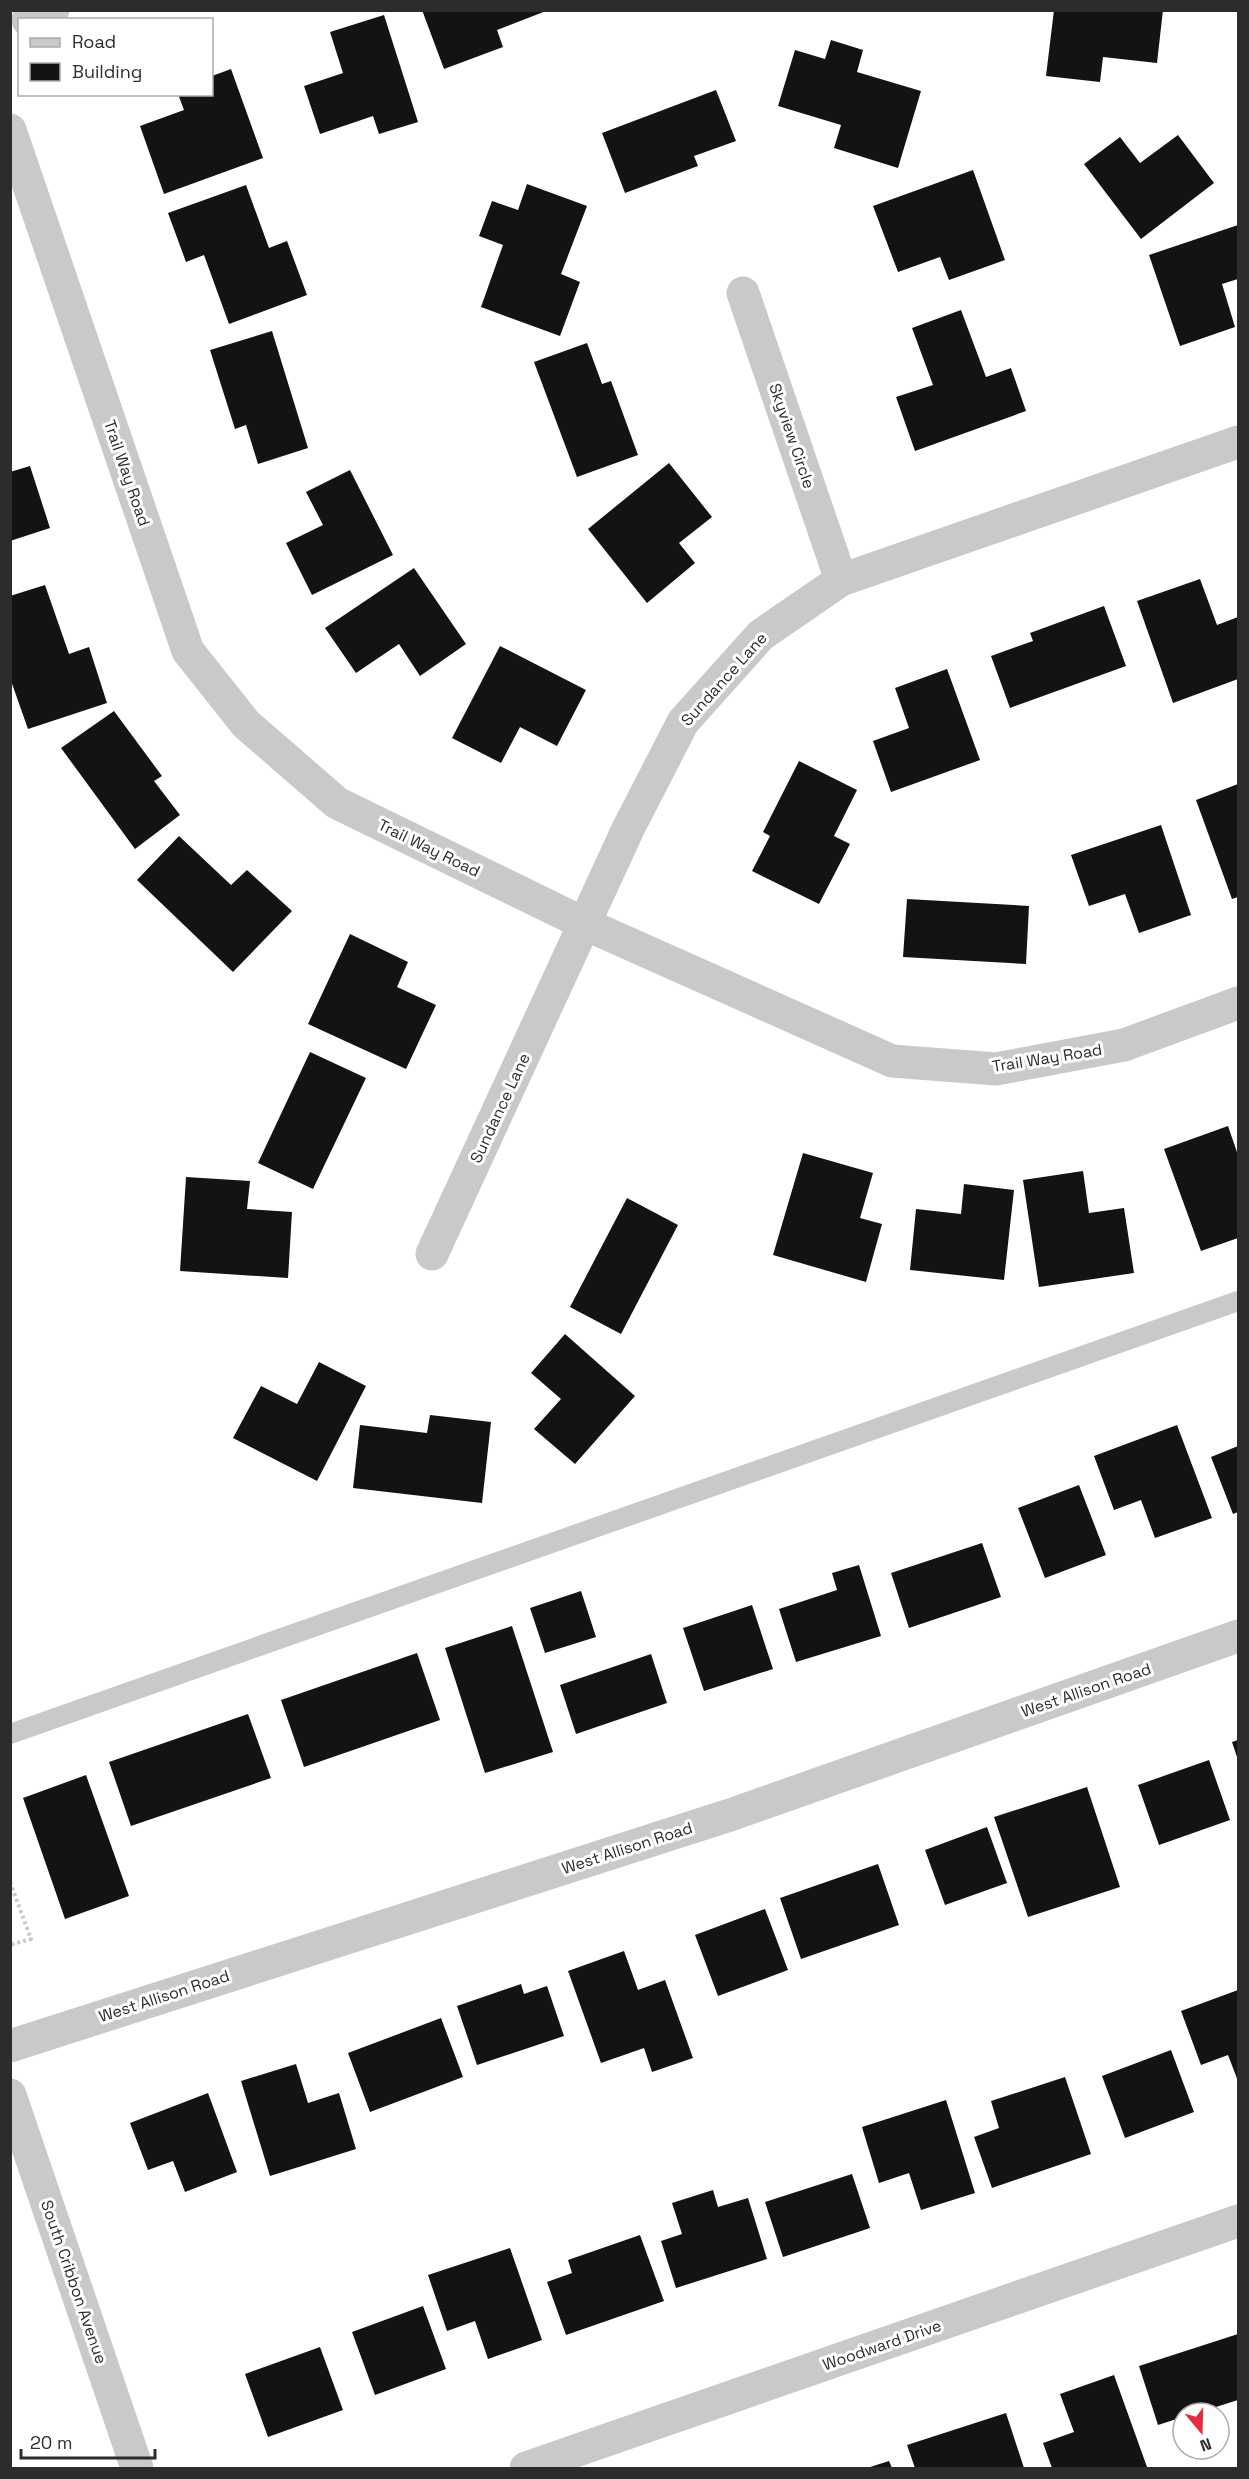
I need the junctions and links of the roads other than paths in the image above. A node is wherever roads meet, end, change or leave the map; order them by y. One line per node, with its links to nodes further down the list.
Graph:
1 (53, 10): 2 (street)
2 (33, 18)
3 (10, 130): 7 (street, Trail Way Road)
4 (743, 293): 6 (street, Skyview Circle)
5 (1239, 442): 6 (street, Sundance Lane)
6 (841, 580): 7 (street, Sundance Lane)
7 (585, 924): 8 (street, Trail Way Road); 9 (street, Sundance Lane)
8 (1239, 1004)
9 (432, 1254)
10 (1239, 1301): 12 (lane)
11 (1239, 1636): 13 (street, West Allison Road)
12 (10, 1734)
13 (10, 2046)
14 (10, 2096): 16 (street, South Cribbon Avenue)
15 (1239, 2221): 17 (street, Woodward Drive)
16 (137, 2469)
17 (526, 2469)

